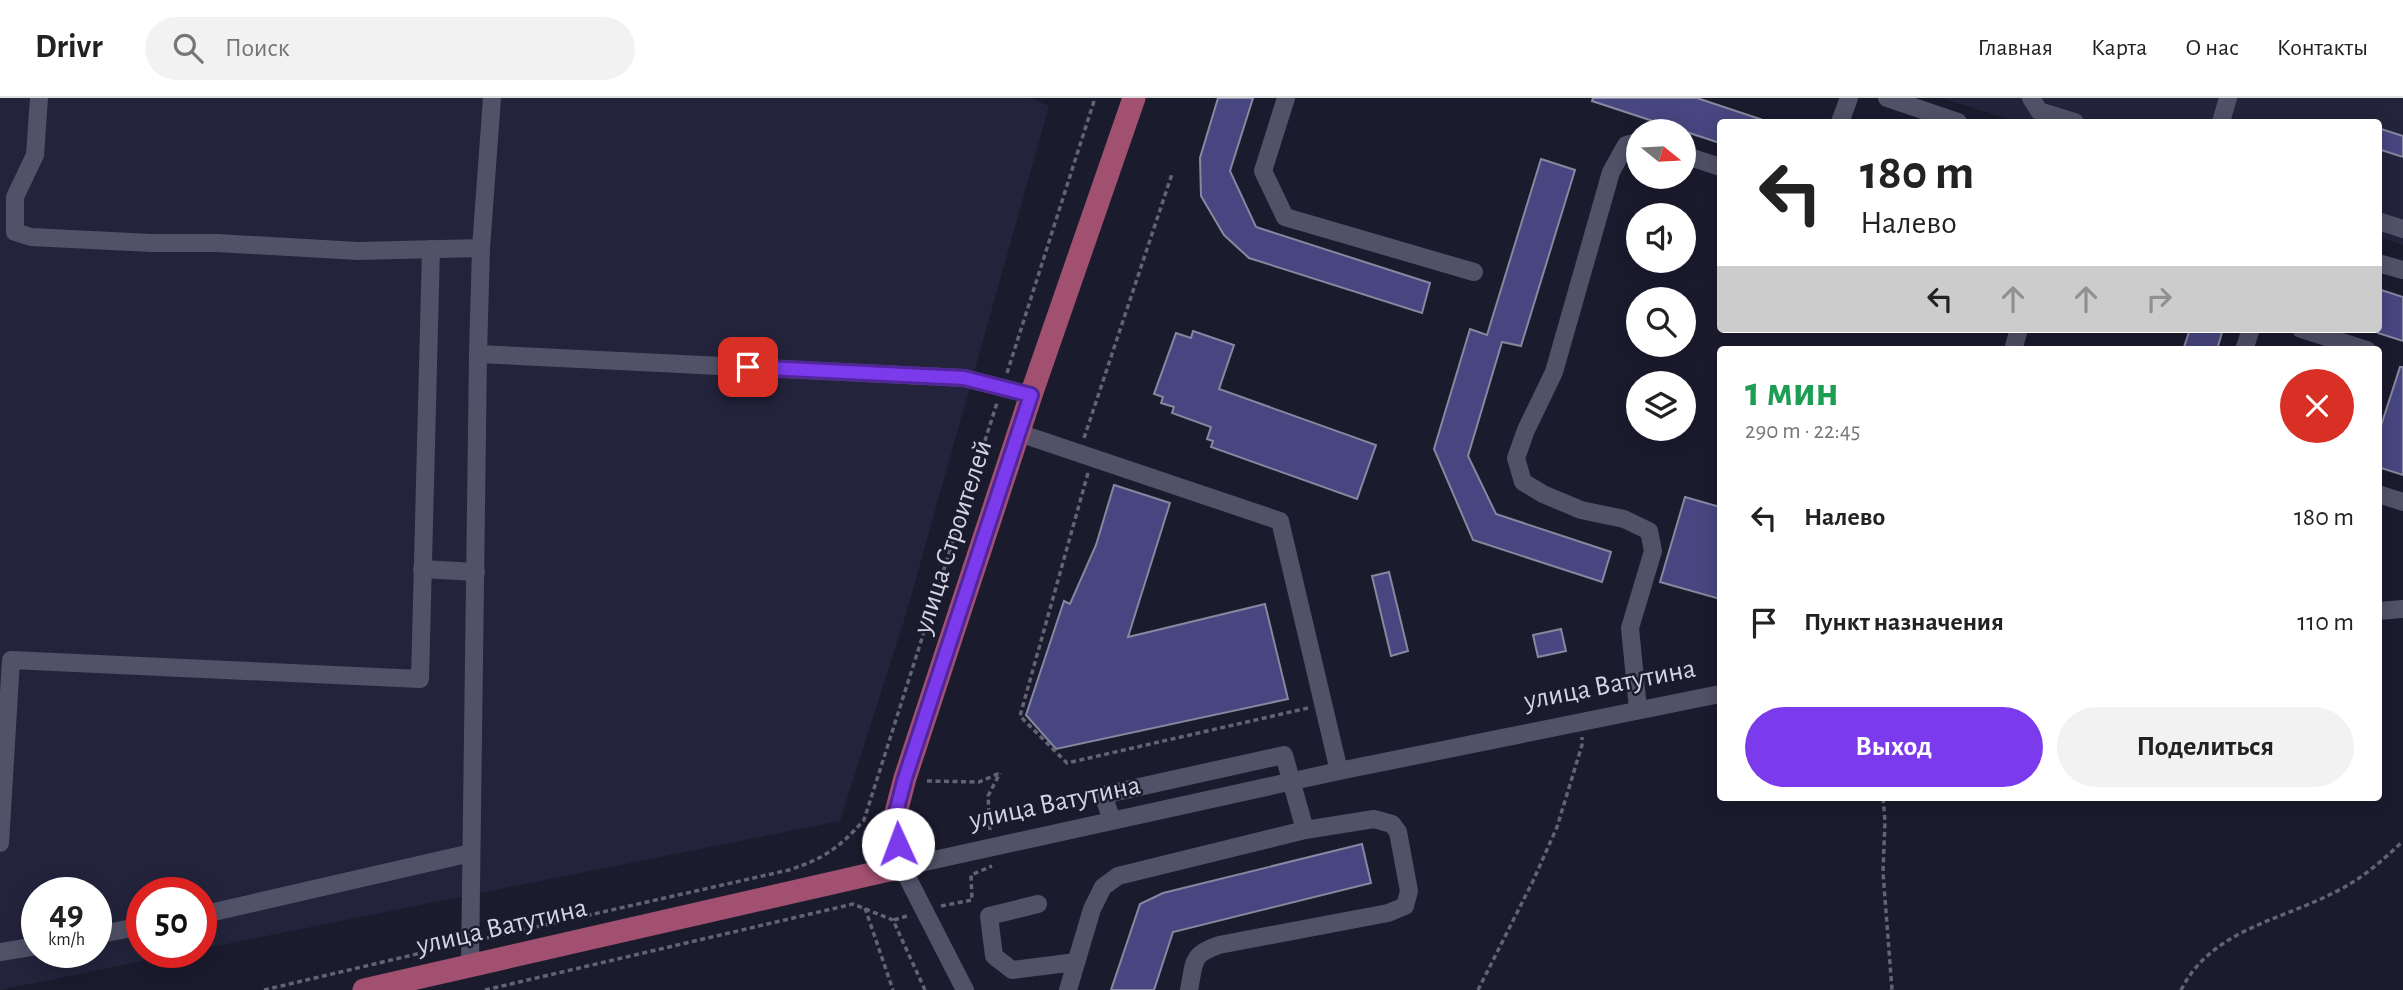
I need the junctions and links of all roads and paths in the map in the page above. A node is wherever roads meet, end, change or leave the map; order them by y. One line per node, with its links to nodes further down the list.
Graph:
1 (39, 98): 21 (street)
2 (492, 98): 20 (street)
3 (1095, 98): 28 (path)
4 (1134, 98): 29 (main road, улица Строителей)
5 (1286, 98): 24 (street)
6 (1849, 98): 10 (street)
7 (1887, 98): 11 (street)
8 (2031, 98): 12 (street)
9 (2228, 98): 13 (street)
10 (1841, 119)
11 (1949, 119)
12 (2065, 119)
13 (2222, 119)
14 (1626, 145): 40 (street)
15 (1696, 159): 16 (street)
16 (1717, 166)
17 (1172, 174): 31 (path)
18 (2382, 222): 19 (street)
19 (2403, 229)
20 (481, 248): 21 (street); 27 (street)
21 (431, 249): 34 (street)
22 (2382, 264): 23 (street)
23 (2403, 270)
24 (1474, 272)
25 (2314, 333): 26 (street)
26 (2354, 346)
27 (478, 354): 28 (street); 35 (street)
28 (1002, 388): 29 (street); 61 (path)
29 (1031, 395): 30 (main road, улица Строителей)
30 (1019, 433): 31 (street); 53 (main road, улица Строителей)
31 (1083, 454): 39 (street); 39 (path)
32 (2382, 495): 33 (street)
33 (2403, 502)
34 (422, 569): 35 (street); 50 (street)
35 (477, 572): 51 (street)
36 (2403, 609): 37 (street)
37 (2382, 611)
38 (1717, 695): 40 (street, улица Ватутина)
39 (1324, 704): 42 (street)
40 (1638, 709): 41 (street, улица Ватутина)
41 (1582, 721): 42 (street, улица Ватутина); 71 (path)
42 (1339, 771): 44 (street, улица Ватутина)
43 (927, 780): 48 (path)
44 (1292, 783): 46 (street, улица Ватутина); 46 (street); 47 (street)
45 (1883, 801): 72 (path)
46 (1112, 820): 53 (street, улица Ватутина)
47 (1304, 830): 62 (street); 70 (street)
48 (989, 831)
49 (2403, 841): 73 (path)
50 (0, 843)
51 (471, 853): 56 (street); 61 (street)
52 (998, 863): 57 (path)
53 (902, 867): 57 (street, улица Строителей); 61 (main road, улица Ватутина)
54 (1038, 904): 62 (street)
55 (865, 908): 58 (path); 65 (path); 66 (path)
56 (217, 911)
57 (924, 911): 58 (path); 68 (street, улица Строителей)
58 (893, 920): 67 (path)
59 (21, 949): 60 (street)
60 (0, 952)
61 (470, 953): 63 (path); 64 (main road, улица Ватутина)
62 (1076, 962): 69 (street)
63 (264, 990)
64 (364, 990)
65 (485, 990)
66 (893, 990)
67 (925, 990)
68 (965, 990)
69 (1068, 990)
70 (1189, 990)
71 (1478, 990)
72 (1892, 990)
73 (2181, 990)

